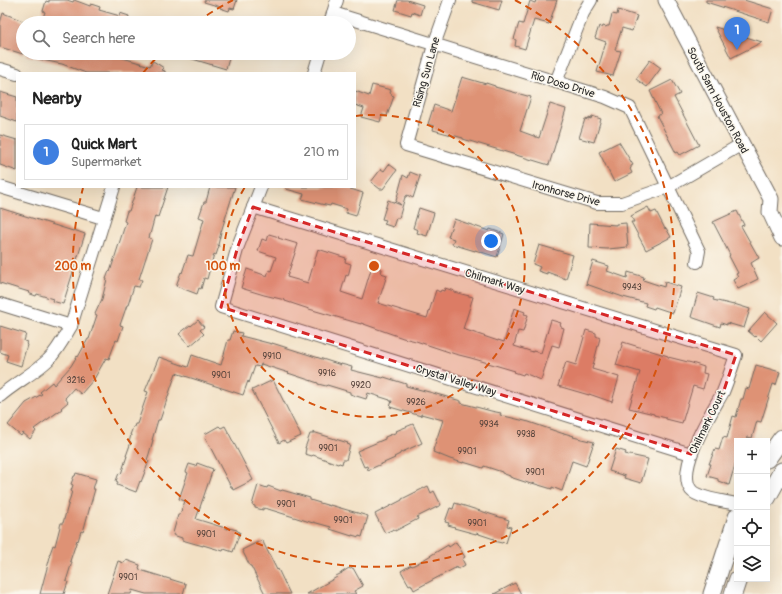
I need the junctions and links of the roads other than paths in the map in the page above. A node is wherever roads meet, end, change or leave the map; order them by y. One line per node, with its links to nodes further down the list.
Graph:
1 (337, 0): 5 (street)
2 (450, 0): 7 (street, Rising Sun Lane)
3 (592, 0): 12 (street)
4 (666, 0): 13 (street, South Sam Houston Road)
5 (332, 16)
6 (356, 25): 7 (street, Rio Doso Drive)
7 (434, 45): 12 (street, Rio Doso Drive); 14 (street, Rising Sun Lane)
8 (318, 60): 10 (street)
9 (0, 69): 11 (street)
10 (314, 72)
11 (16, 74)
12 (556, 82): 15 (street, Rio Doso Drive)
13 (742, 144): 15 (street, Ironhorse Drive); 19 (street, South Sam Houston Road)
14 (406, 145): 15 (street, Ironhorse Drive)
15 (668, 186): 23 (street, Rio Doso Drive)
16 (0, 187): 21 (street)
17 (114, 188): 21 (street)
18 (261, 188): 20 (street)
19 (776, 204): 22 (street, South Sam Houston Road)
20 (253, 206): 26 (street, Chilmark Way); 29 (street, Crystal Valley Way)
21 (103, 218): 25 (street)
22 (782, 238)
23 (697, 262)
24 (0, 304): 25 (street)
25 (70, 326): 27 (street)
26 (736, 355): 29 (street, Chilmark Court)
27 (0, 396)
28 (782, 438): 30 (main road)
29 (691, 454): 33 (street, Chilmark Court)
30 (770, 455)
31 (782, 471): 32 (main road)
32 (770, 493)
33 (734, 503)
34 (734, 526): 36 (main road)
35 (737, 582): 37 (main road)
36 (712, 594)
37 (733, 594)

